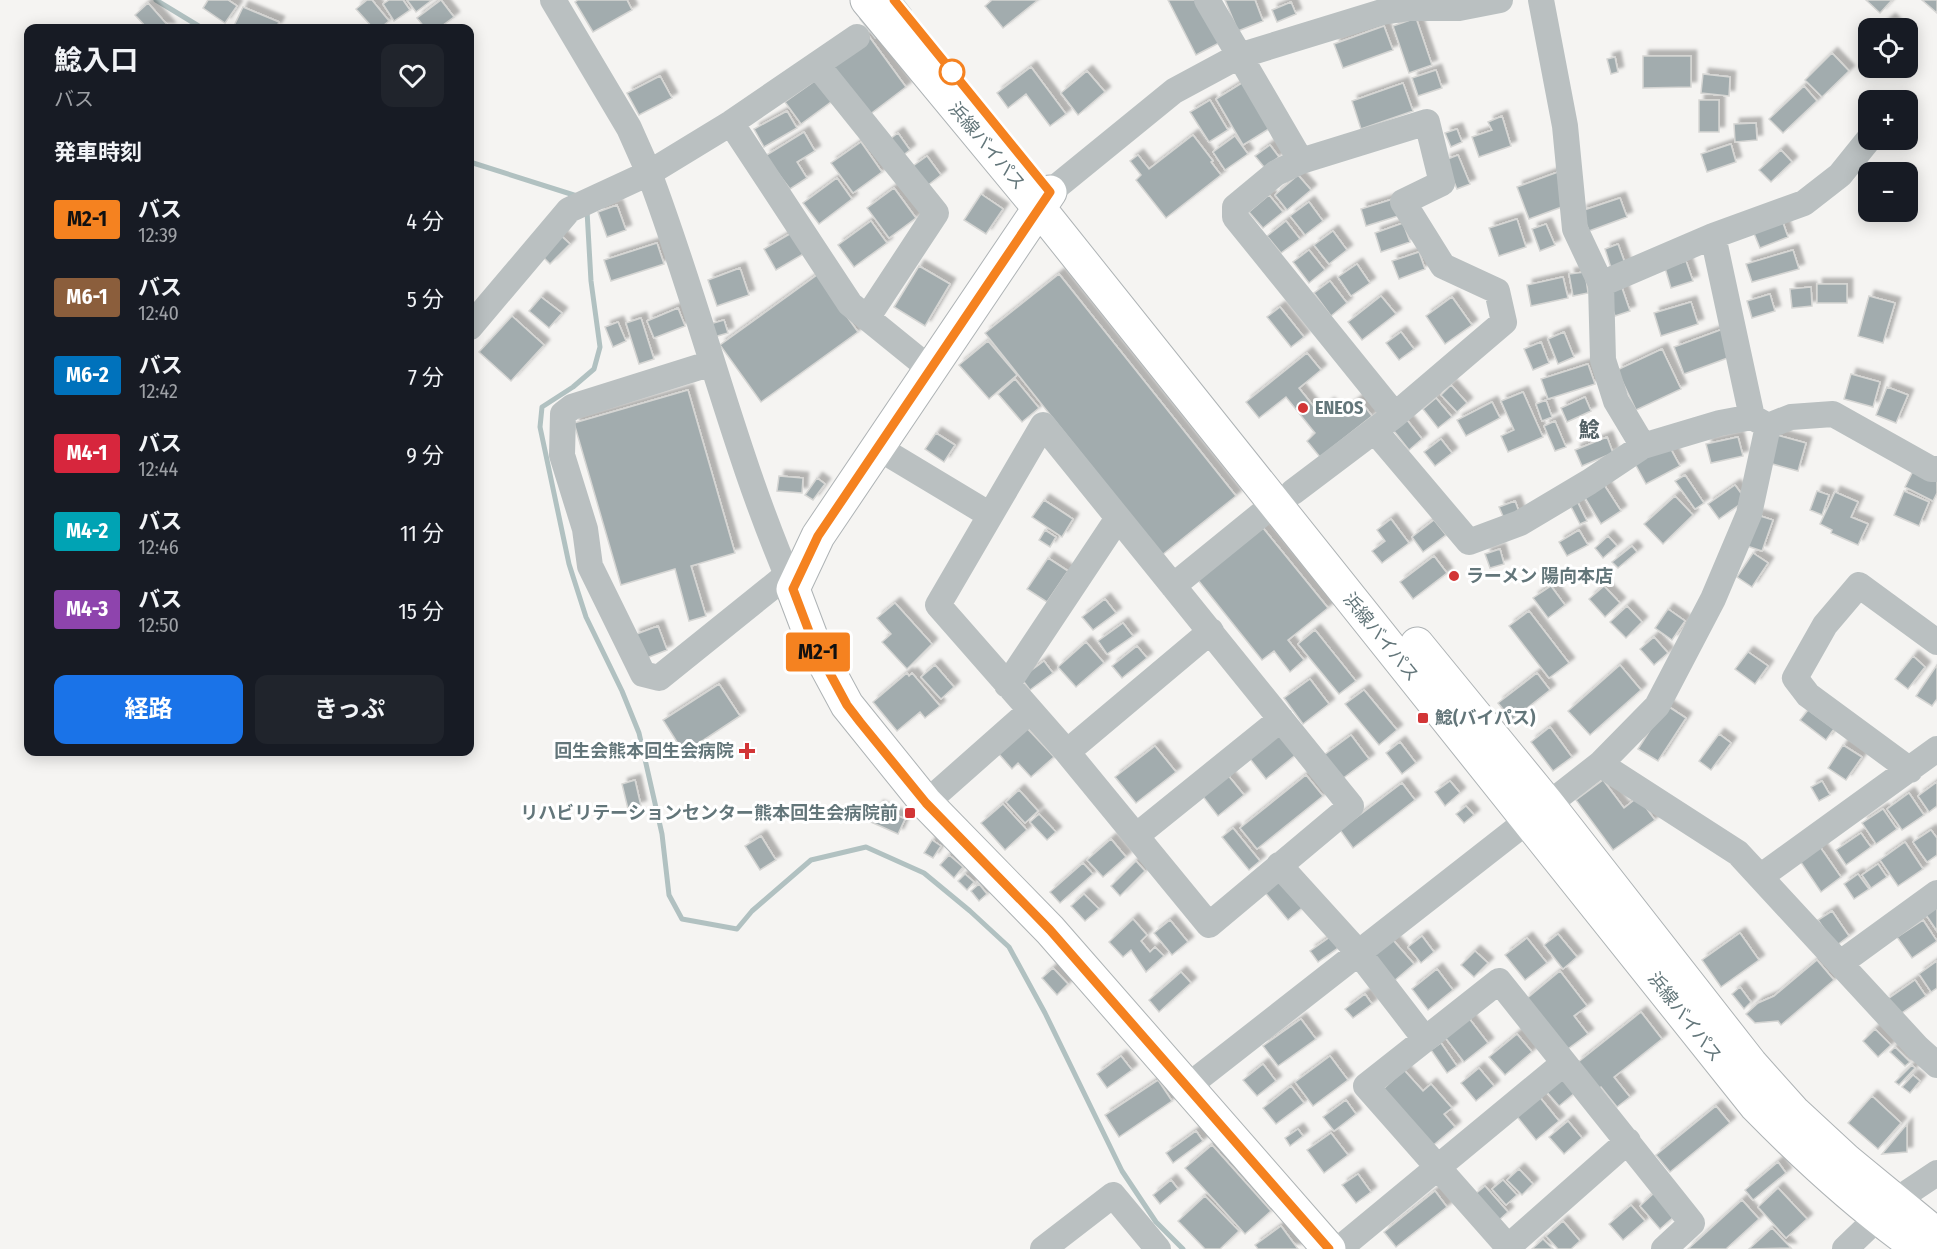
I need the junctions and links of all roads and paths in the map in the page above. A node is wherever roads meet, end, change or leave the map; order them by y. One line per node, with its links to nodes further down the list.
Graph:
1 (553, 0): 13 (street)
2 (867, 0): 14 (highway, 浜線バイパス)
3 (894, 0): 14 (highway, 浜線バイパス)
4 (1207, 0): 8 (street)
5 (1500, 0): 8 (street)
6 (1541, 0): 16 (street)
7 (857, 37): 9 (street)
8 (1239, 57): 12 (street); 14 (street)
9 (817, 65): 10 (street); 17 (street)
10 (731, 123): 13 (street); 17 (street)
11 (1860, 150): 15 (street)
12 (1301, 161): 21 (street); 21 (street)
13 (649, 173): 18 (street); 19 (street)
14 (1045, 200): 20 (highway); 27 (highway, 浜線バイパス)
15 (1713, 236): 16 (street); 22 (street)
16 (1601, 284): 24 (street)
17 (867, 318): 20 (street)
18 (474, 322)
19 (712, 363): 30 (street); 30 (street)
20 (930, 369): 25 (highway)
21 (1395, 415): 23 (street)
22 (1760, 421): 24 (street); 26 (street); 39 (street)
23 (1375, 431): 24 (street); 27 (street)
24 (1642, 446)
25 (877, 447): 28 (street); 30 (highway)
26 (1937, 469)
27 (1283, 498): 31 (street); 42 (highway, 浜線バイパス)
28 (990, 515): 29 (street); 34 (street)
29 (1118, 519): 31 (street); 34 (street)
30 (790, 582): 41 (highway)
31 (1173, 586): 32 (street)
32 (1211, 631): 36 (street); 38 (street)
33 (1937, 642): 40 (street)
34 (1007, 685): 35 (street)
35 (1030, 711): 38 (street); 41 (street)
36 (1281, 720): 43 (street); 44 (street)
37 (1937, 749): 40 (street)
38 (1067, 752): 43 (street)
39 (1600, 764): 42 (street); 45 (street)
40 (1910, 770): 45 (street)
41 (926, 803): 52 (highway)
42 (1537, 811): 47 (street); 56 (highway, 浜線バイパス)
43 (1136, 836): 44 (street)
44 (1279, 865): 47 (street)
45 (1760, 877): 48 (street)
46 (1937, 893): 48 (street)
47 (1358, 952): 49 (street); 52 (street)
48 (1842, 962): 50 (street)
49 (1425, 1039): 51 (street); 54 (street)
50 (1931, 1049)
51 (1564, 1063): 53 (street); 54 (street)
52 (1187, 1087): 61 (highway)
53 (1628, 1141): 58 (street); 63 (street)
54 (1436, 1168): 58 (street); 62 (street)
55 (1937, 1173): 56 (street)
56 (1886, 1210): 57 (highway, 浜線バイパス); 64 (street); 65 (highway, 浜線バイパス)
57 (1937, 1235)
58 (1510, 1248)
59 (1042, 1249): 60 (street)
60 (1158, 1249)
61 (1329, 1249)
62 (1339, 1249)
63 (1664, 1249)
64 (1845, 1249)
65 (1920, 1249)

